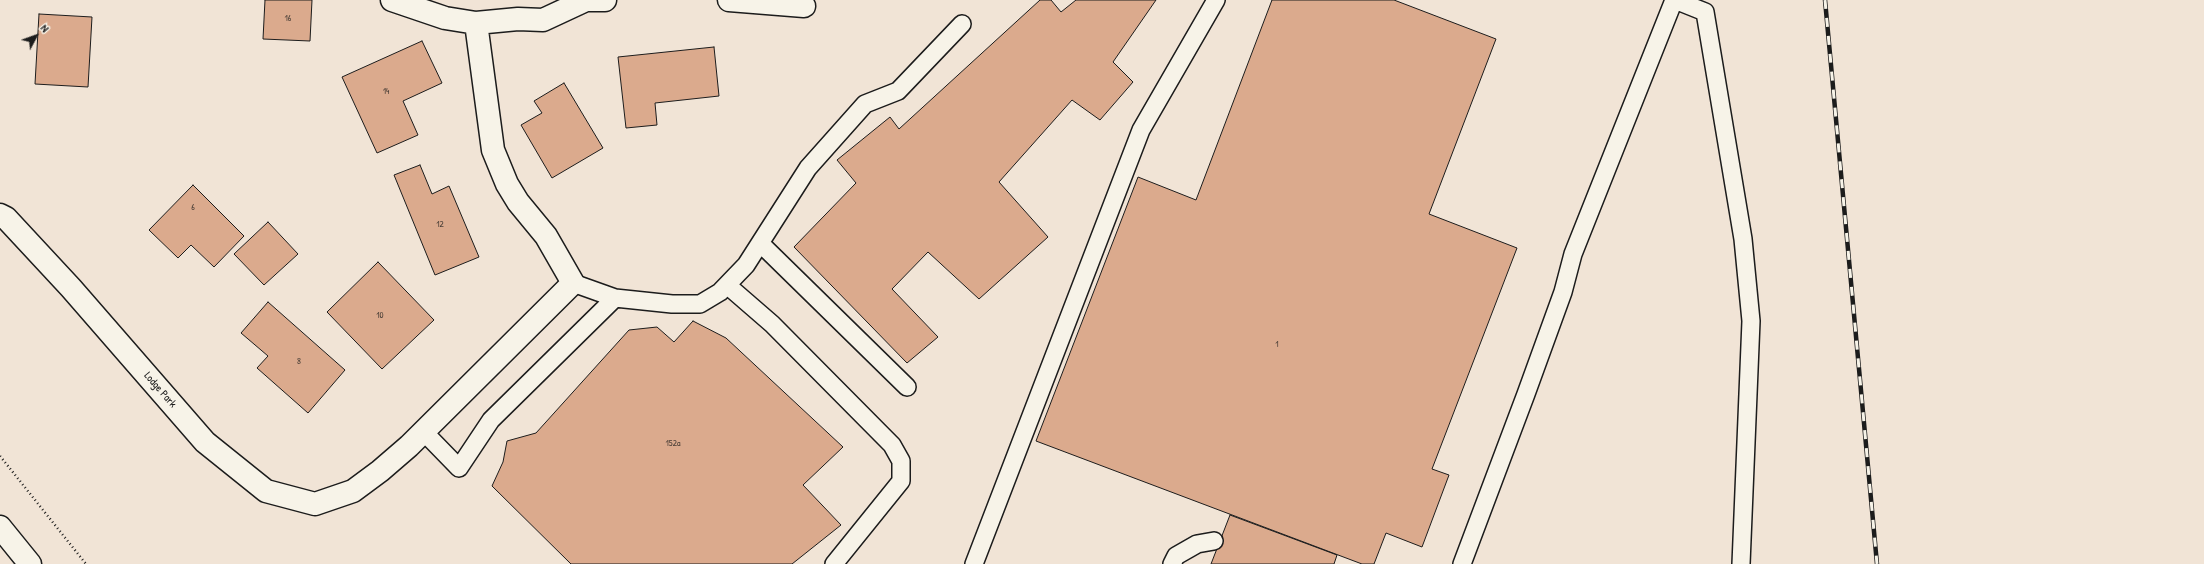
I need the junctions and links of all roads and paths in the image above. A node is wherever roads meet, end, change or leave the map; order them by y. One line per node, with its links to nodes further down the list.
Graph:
1 (392, 0): 7 (main road)
2 (605, 0): 7 (main road)
3 (729, 0): 6 (main road)
4 (1216, 0): 22 (lane)
5 (1674, 0): 24 (lane); 25 (lane)
6 (804, 6)
7 (476, 23): 11 (main road)
8 (962, 24): 10 (lane)
9 (0, 215): 15 (main road, Lodge Park)
10 (760, 243): 12 (lane); 14 (lane)
11 (573, 283): 13 (lane); 15 (main road, Lodge Park)
12 (727, 285): 13 (lane); 21 (lane)
13 (615, 298): 15 (lane)
14 (906, 387)
15 (423, 431)
16 (0, 456): 20 (path)
17 (0, 527): 19 (main road)
18 (1214, 541): 23 (lane)
19 (30, 564)
20 (86, 564)
21 (834, 564)
22 (974, 564)
23 (1172, 564)
24 (1462, 564)
25 (1741, 564)

